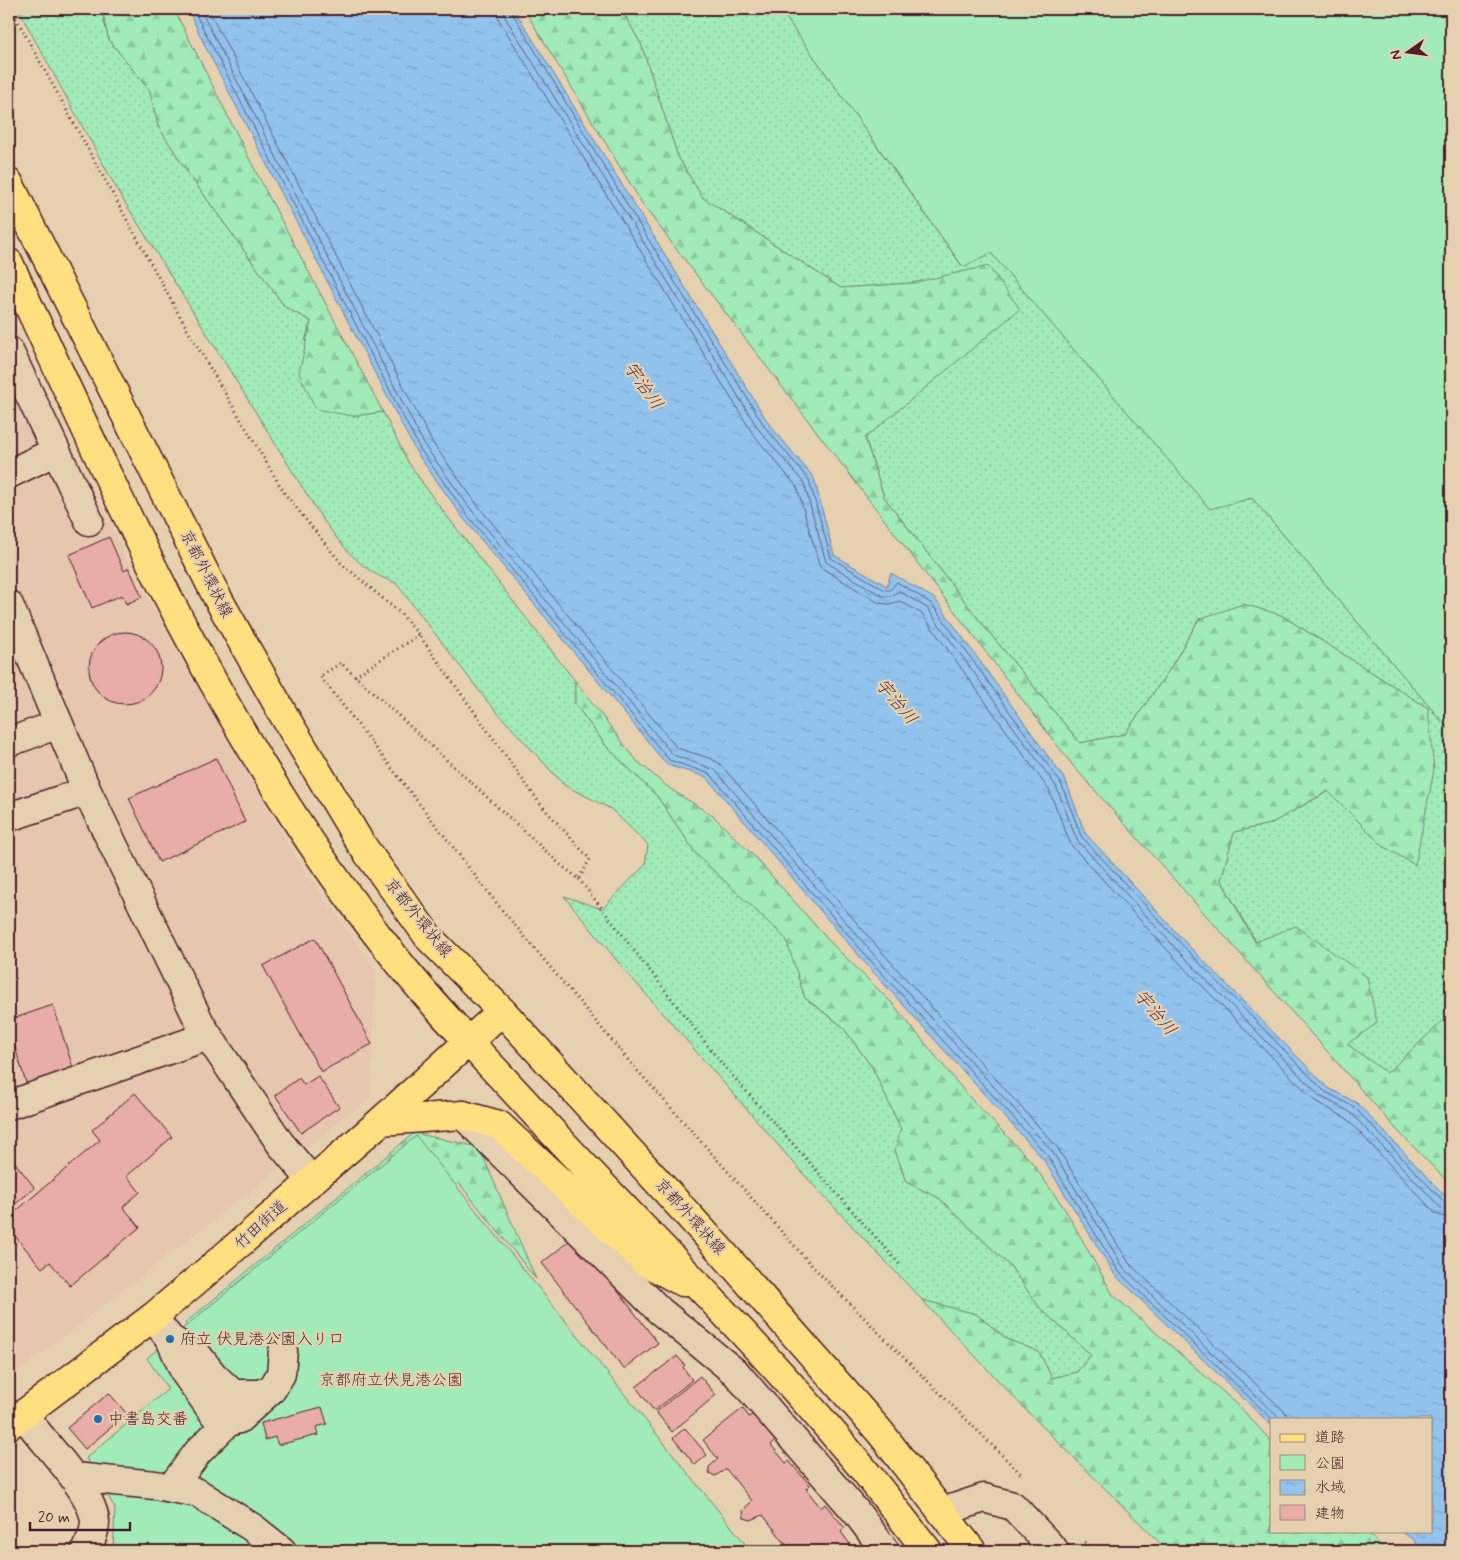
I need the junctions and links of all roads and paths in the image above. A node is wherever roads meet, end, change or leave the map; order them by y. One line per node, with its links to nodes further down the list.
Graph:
1 (11, 9): 9 (path)
2 (9, 184): 16 (main road, 京都外環状線)
3 (9, 263): 18 (main road)
4 (9, 350): 5 (street)
5 (56, 451): 6 (street); 7 (street)
6 (9, 474)
7 (89, 521)
8 (10, 613): 11 (street)
9 (419, 635): 10 (path); 15 (path)
10 (354, 676): 15 (path); 32 (path)
11 (59, 724): 12 (street); 13 (street)
12 (9, 742)
13 (87, 791): 14 (street); 17 (street)
14 (9, 817)
15 (579, 878): 23 (path)
16 (502, 1011): 18 (main road, 竹田街道); 34 (main road, 京都外環状線)
17 (208, 1036): 19 (street); 22 (street)
18 (470, 1042): 21 (main road, 竹田街道); 24 (main road)
19 (9, 1104)
20 (463, 1115): 21 (main road); 24 (main road); 40 (street)
21 (381, 1121): 22 (main road, 竹田街道)
22 (311, 1180): 25 (main road, 竹田街道)
23 (901, 1266)
24 (703, 1293): 41 (main road)
25 (153, 1317): 26 (street); 29 (main road, 竹田街道)
26 (170, 1339): 28 (street); 30 (street)
27 (283, 1351): 28 (street)
28 (272, 1389): 30 (street)
29 (16, 1419): 31 (street)
30 (228, 1422): 33 (street)
31 (74, 1477): 33 (street); 37 (street)
32 (1027, 1481)
33 (171, 1488): 39 (street)
34 (942, 1512): 42 (main road, 京都外環状線); 43 (street)
35 (1080, 1537): 44 (path)
36 (121, 1549): 38 (path)
37 (85, 1551)
38 (126, 1551)
39 (282, 1551)
40 (885, 1551)
41 (928, 1551)
42 (972, 1551)
43 (1055, 1551)
44 (1094, 1551)

